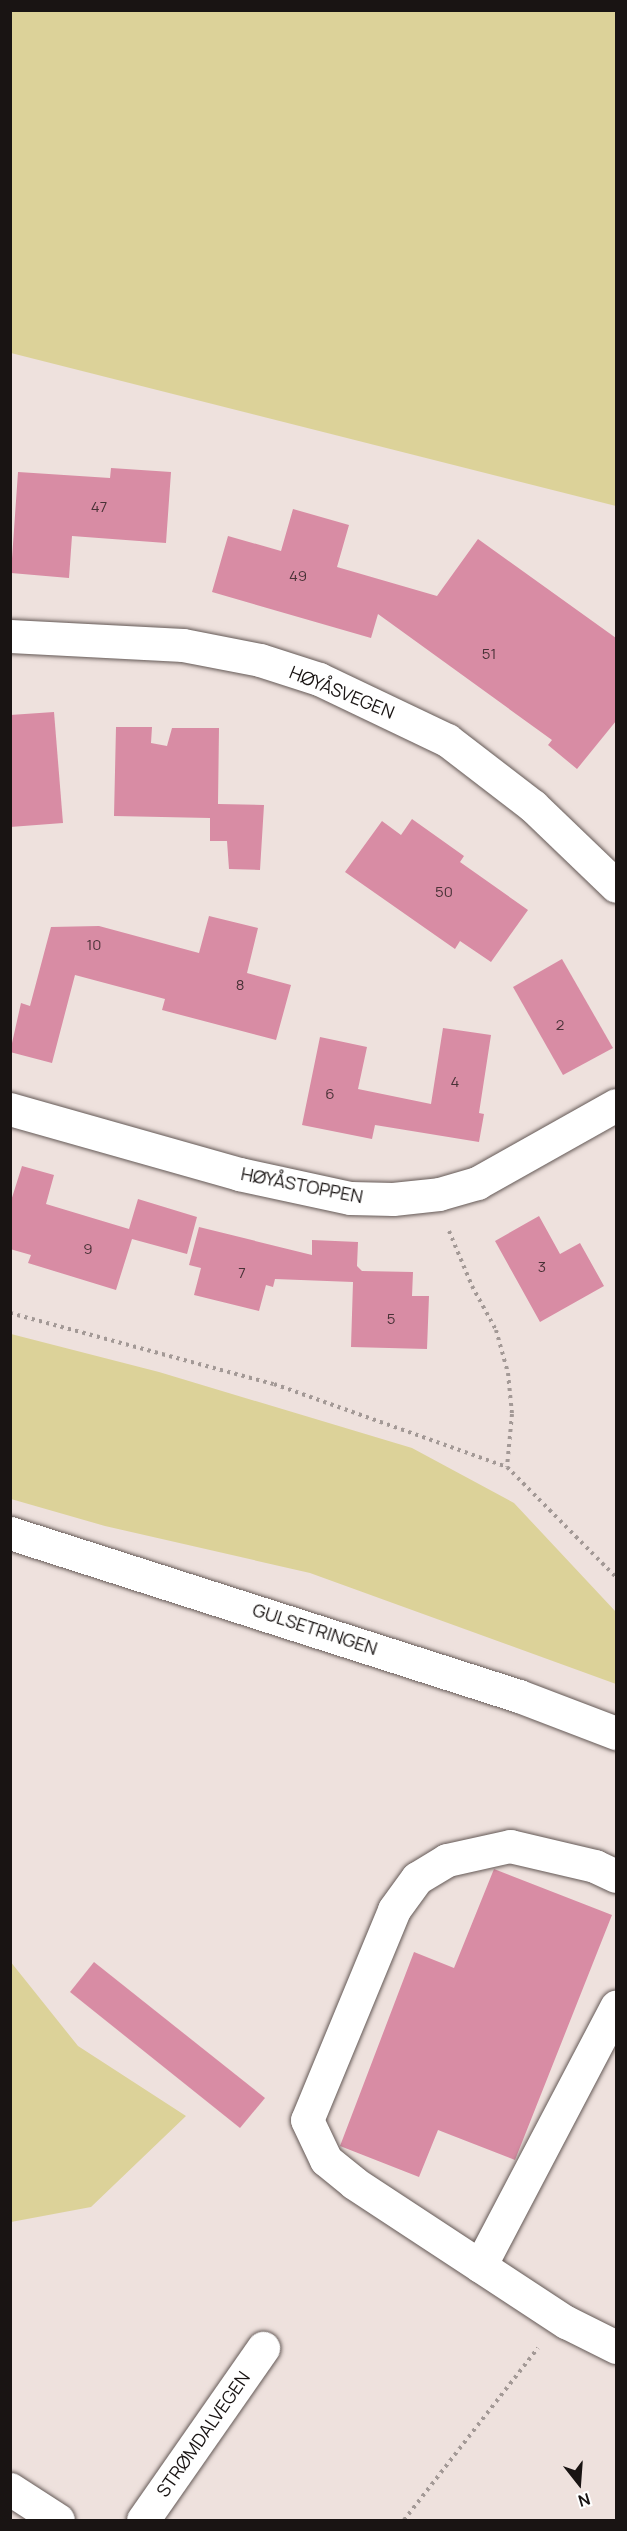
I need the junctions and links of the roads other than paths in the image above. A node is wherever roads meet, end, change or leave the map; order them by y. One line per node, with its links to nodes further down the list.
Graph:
1 (10, 636): 2 (street, HØYÅSVEGEN)
2 (616, 885)
3 (616, 1106): 4 (street, HØYÅSTOPPEN)
4 (10, 1109)
5 (10, 1533): 6 (street, GULSETRINGEN)
6 (616, 1733)
7 (616, 1876): 9 (street)
8 (616, 2007): 9 (street)
9 (480, 2266): 10 (street)
10 (616, 2347)
11 (263, 2348): 14 (street, STRØMDALVEGEN)
12 (10, 2489): 13 (street)
13 (58, 2520)
14 (143, 2520)

